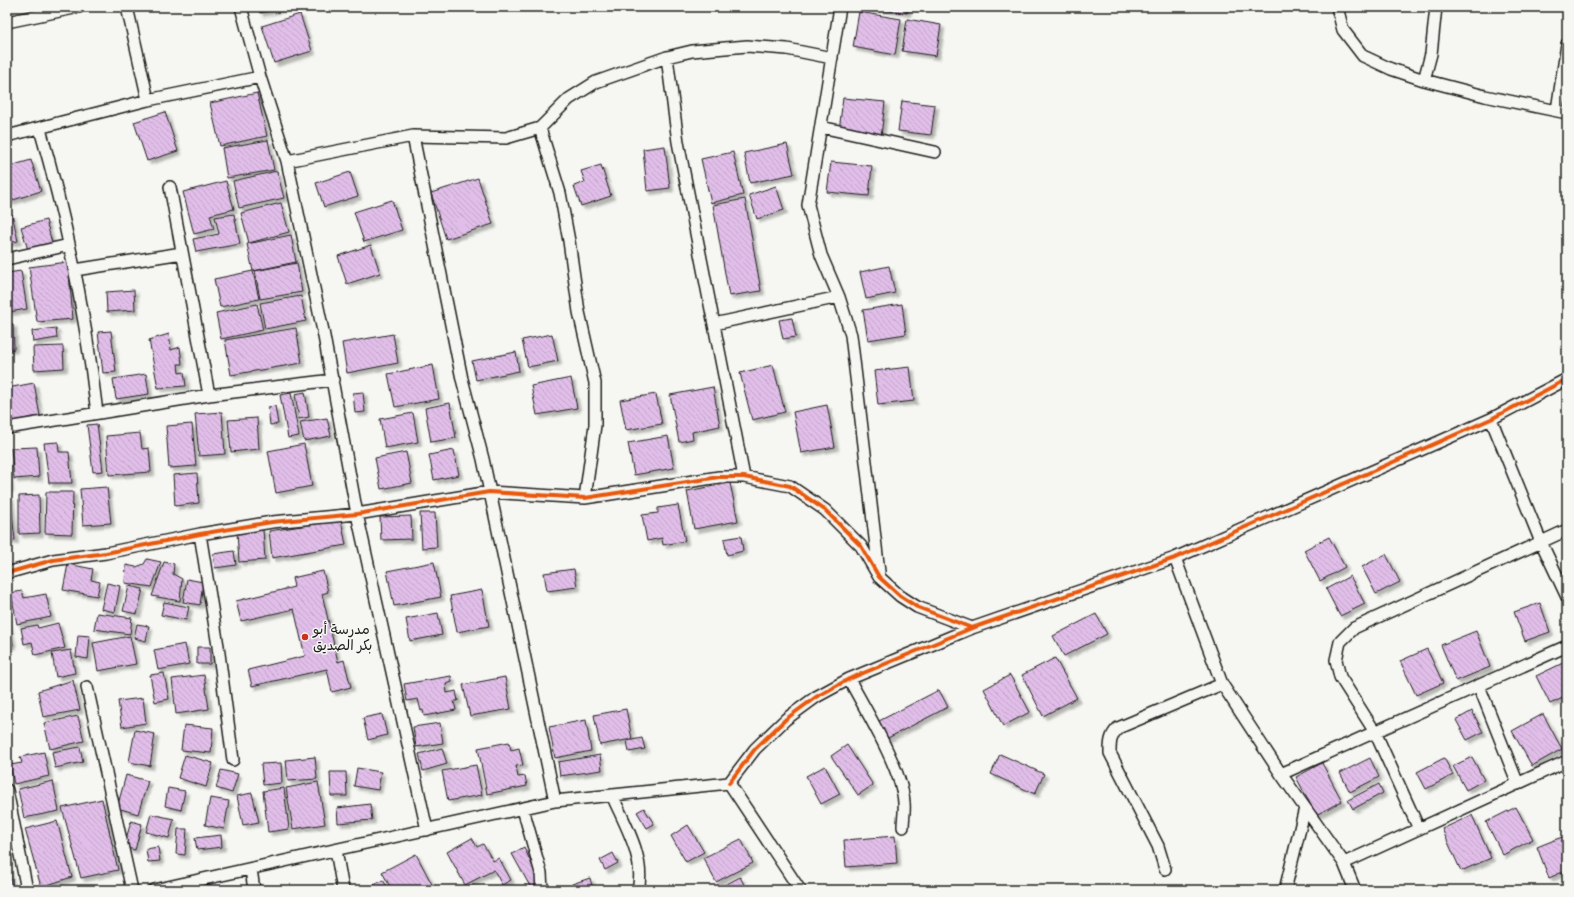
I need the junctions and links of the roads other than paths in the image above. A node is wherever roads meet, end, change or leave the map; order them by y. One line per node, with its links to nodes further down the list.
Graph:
1 (79, 7): 7 (street)
2 (127, 7): 13 (street)
3 (241, 7): 11 (street)
4 (840, 7): 10 (street)
5 (1337, 7): 12 (street)
6 (1436, 7): 12 (street)
7 (7, 22)
8 (1567, 44): 14 (street)
9 (667, 56): 10 (street); 16 (street); 28 (street)
10 (832, 58): 15 (street)
11 (260, 77): 13 (street); 21 (street)
12 (1424, 80): 14 (street)
13 (148, 100): 17 (street)
14 (1562, 111)
15 (821, 127): 20 (street); 27 (street)
16 (540, 128): 19 (street); 37 (street)
17 (40, 129): 18 (street); 23 (street)
18 (7, 136)
19 (413, 136): 21 (street); 36 (street)
20 (935, 152)
21 (287, 161): 30 (street)
22 (170, 186): 24 (street)
23 (69, 246): 25 (street); 26 (street)
24 (182, 253): 26 (street); 31 (street)
25 (7, 259)
26 (75, 270): 32 (street)
27 (839, 297): 28 (street); 44 (street)
28 (714, 324): 35 (street)
29 (1567, 379): 33 (street)
30 (333, 380): 31 (street); 38 (street)
31 (209, 395): 32 (street)
32 (97, 413): 34 (street)
33 (1491, 419): 41 (street); 42 (street)
34 (7, 428)
35 (744, 477): 37 (street); 44 (street)
36 (489, 492): 37 (street); 38 (street); 60 (street)
37 (585, 498)
38 (357, 514): 40 (street); 65 (street)
39 (1567, 530): 41 (street)
40 (200, 534): 43 (street); 53 (street)
41 (1540, 542): 45 (street); 52 (street)
42 (1175, 558): 46 (street); 49 (street)
43 (7, 574)
44 (879, 577): 46 (street)
45 (1567, 597)
46 (972, 628): 48 (street)
47 (1567, 646): 50 (street)
48 (849, 679): 56 (street); 63 (street)
49 (1222, 684): 55 (street); 69 (street)
50 (1479, 686): 52 (street); 57 (street)
51 (87, 687): 71 (street)
52 (1375, 732): 55 (street); 64 (street)
53 (233, 760)
54 (1567, 761): 57 (street)
55 (1281, 774): 61 (street)
56 (729, 783): 59 (street); 77 (street)
57 (1518, 784): 64 (street)
58 (7, 790): 70 (street)
59 (612, 795): 60 (street); 76 (street)
60 (555, 801): 62 (street)
61 (1305, 808): 67 (street); 78 (street)
62 (523, 809): 65 (street); 75 (street)
63 (903, 828)
64 (1419, 829): 67 (street)
65 (428, 830): 66 (street)
66 (336, 850): 68 (street); 74 (street)
67 (1344, 863): 79 (street)
68 (251, 869): 72 (street); 73 (street)
69 (1166, 870)
70 (27, 890)
71 (132, 890)
72 (154, 890)
73 (254, 890)
74 (343, 890)
75 (542, 890)
76 (638, 890)
77 (800, 890)
78 (1285, 890)
79 (1356, 890)

